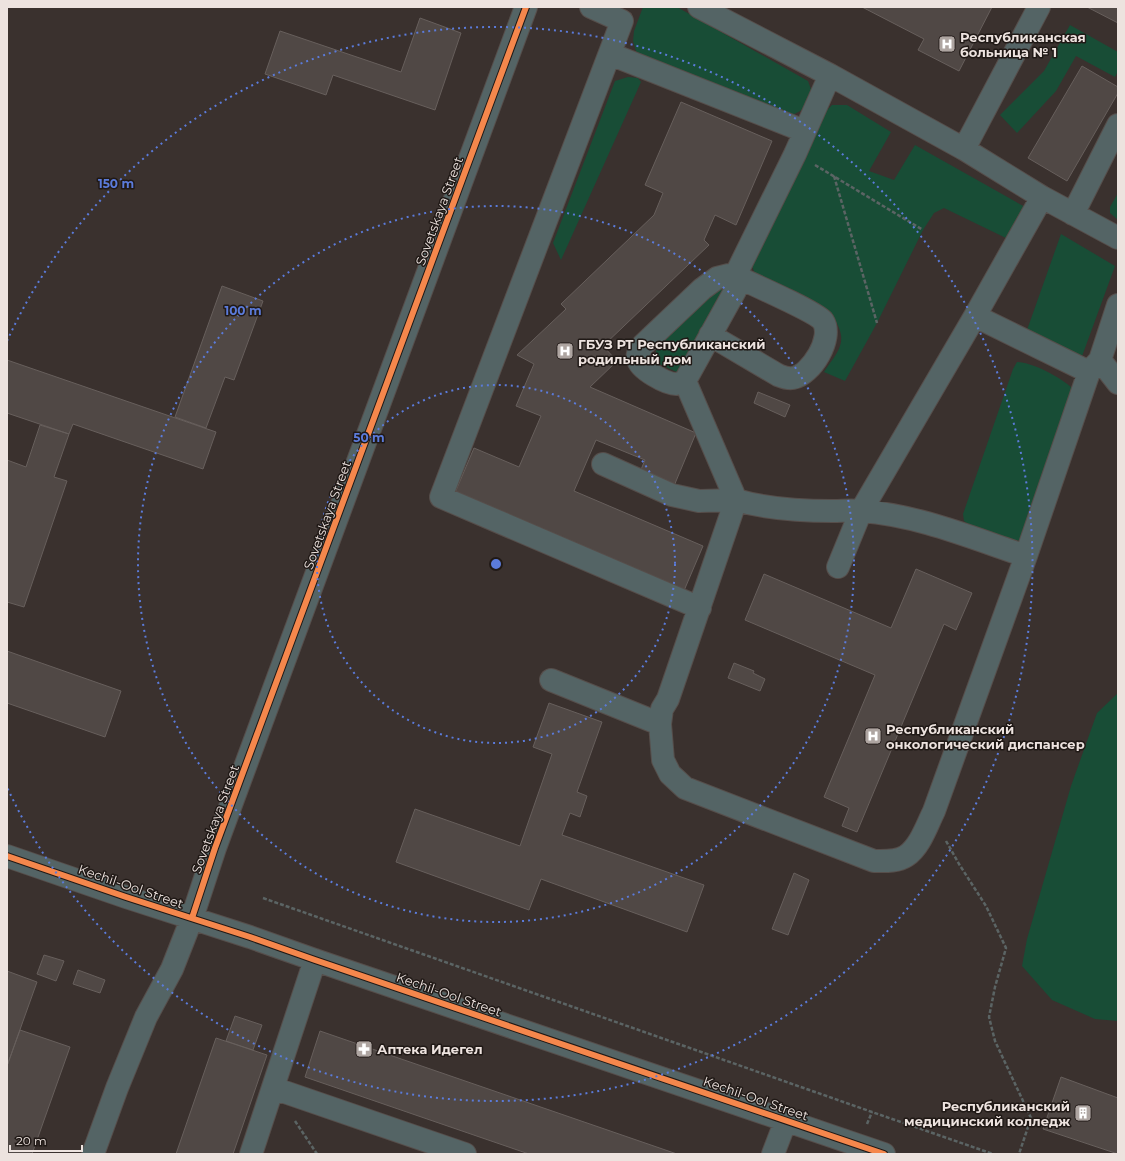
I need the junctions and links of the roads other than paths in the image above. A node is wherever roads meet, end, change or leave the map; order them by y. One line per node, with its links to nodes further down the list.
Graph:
1 (526, 7): 30 (street, Sovetskaya Street)
2 (591, 7): 5 (street)
3 (700, 7): 7 (street)
4 (1039, 7): 10 (street)
5 (625, 14): 6 (street)
6 (610, 54): 9 (street); 26 (street)
7 (830, 75): 9 (street); 10 (street)
8 (1118, 125): 12 (street)
9 (804, 131): 14 (street)
10 (964, 149): 11 (street)
11 (1042, 197): 12 (street); 16 (street)
12 (1073, 214): 13 (street)
13 (1118, 238)
14 (735, 276): 17 (street); 17 (street); 19 (street)
15 (1118, 306): 18 (street)
16 (975, 316): 18 (street); 23 (street)
17 (710, 335): 19 (street)
18 (1094, 366): 20 (street); 24 (street)
19 (685, 380): 22 (street)
20 (1118, 383)
21 (603, 464): 22 (street)
22 (736, 500): 23 (street); 26 (street)
23 (861, 511): 24 (street); 25 (street)
24 (1026, 556): 28 (street)
25 (838, 567)
26 (700, 608): 28 (street)
27 (551, 680): 28 (street)
28 (660, 724)
29 (7, 856): 30 (street, Kechil-Ool Street)
30 (192, 918): 31 (street, Kechil-Ool Street); 34 (street, Sovetskaya Street)
31 (315, 960): 32 (street); 33 (street, Kechil-Ool Street)
32 (273, 1088): 35 (street); 36 (street)
33 (786, 1120): 37 (street); 38 (street, Kechil-Ool Street)
34 (93, 1154)
35 (251, 1154)
36 (465, 1154)
37 (773, 1154)
38 (884, 1154)

